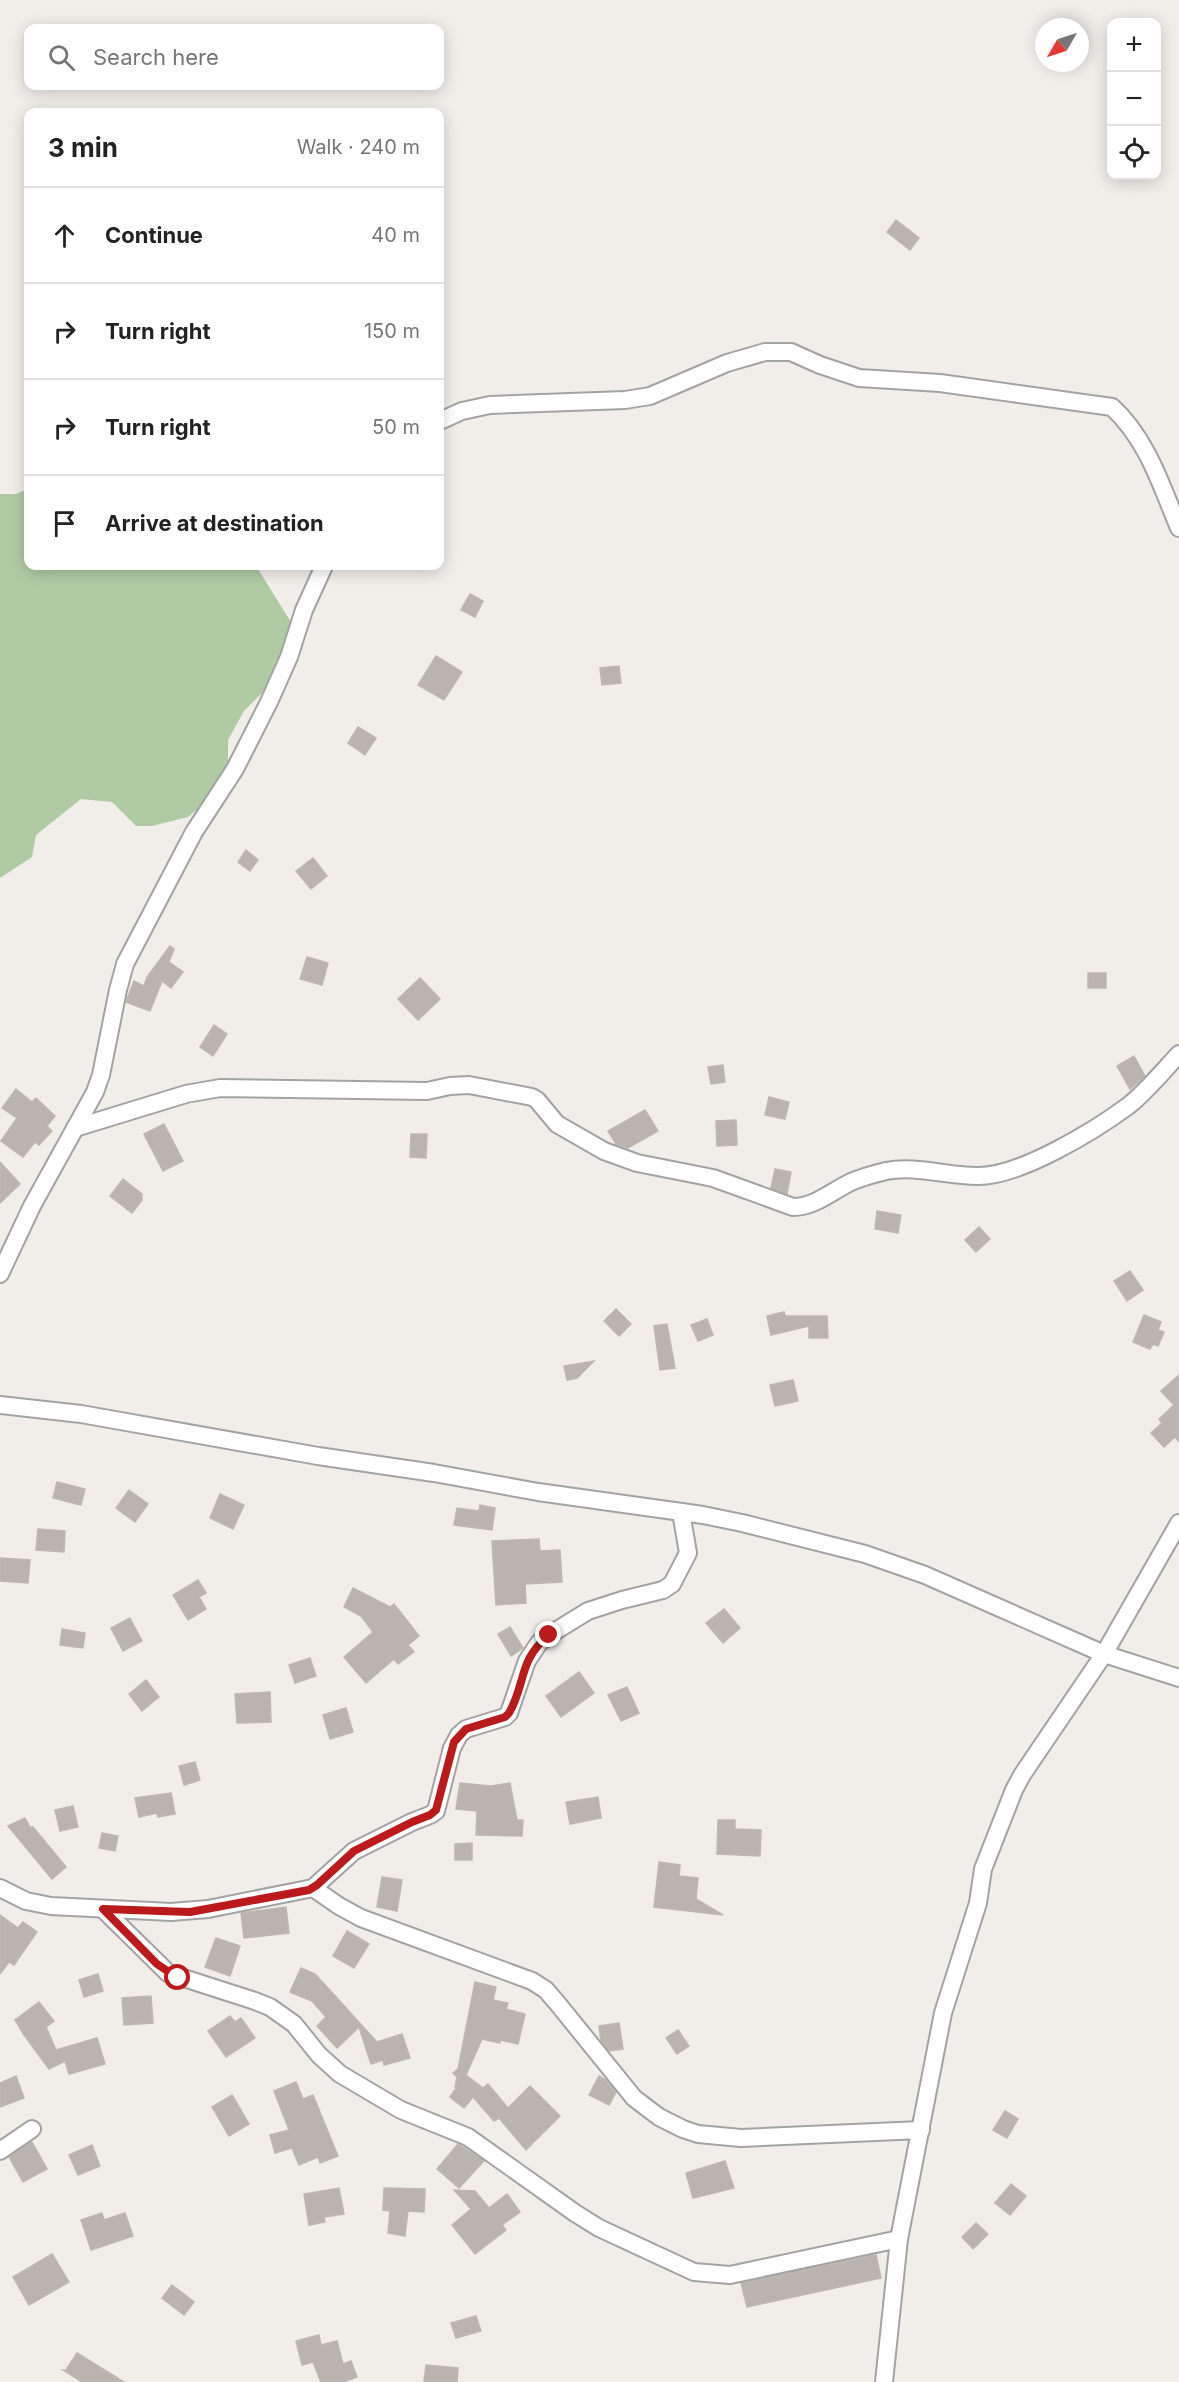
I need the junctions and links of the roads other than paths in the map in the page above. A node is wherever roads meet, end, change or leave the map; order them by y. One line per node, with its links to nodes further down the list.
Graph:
1 (444, 419): 2 (street)
2 (1179, 528)
3 (322, 570): 5 (street)
4 (1179, 1054): 5 (street)
5 (75, 1128): 6 (street)
6 (0, 1274)
7 (0, 1405): 8 (street)
8 (681, 1512): 10 (street); 13 (street)
9 (1179, 1523): 10 (street)
10 (1104, 1654): 11 (street); 16 (street)
11 (1179, 1678)
12 (0, 1888): 14 (street)
13 (313, 1888): 14 (street); 16 (street)
14 (103, 1909): 18 (street)
15 (32, 2129): 17 (street)
16 (921, 2130): 18 (street)
17 (0, 2151)
18 (899, 2239): 19 (street)
19 (884, 2382)

